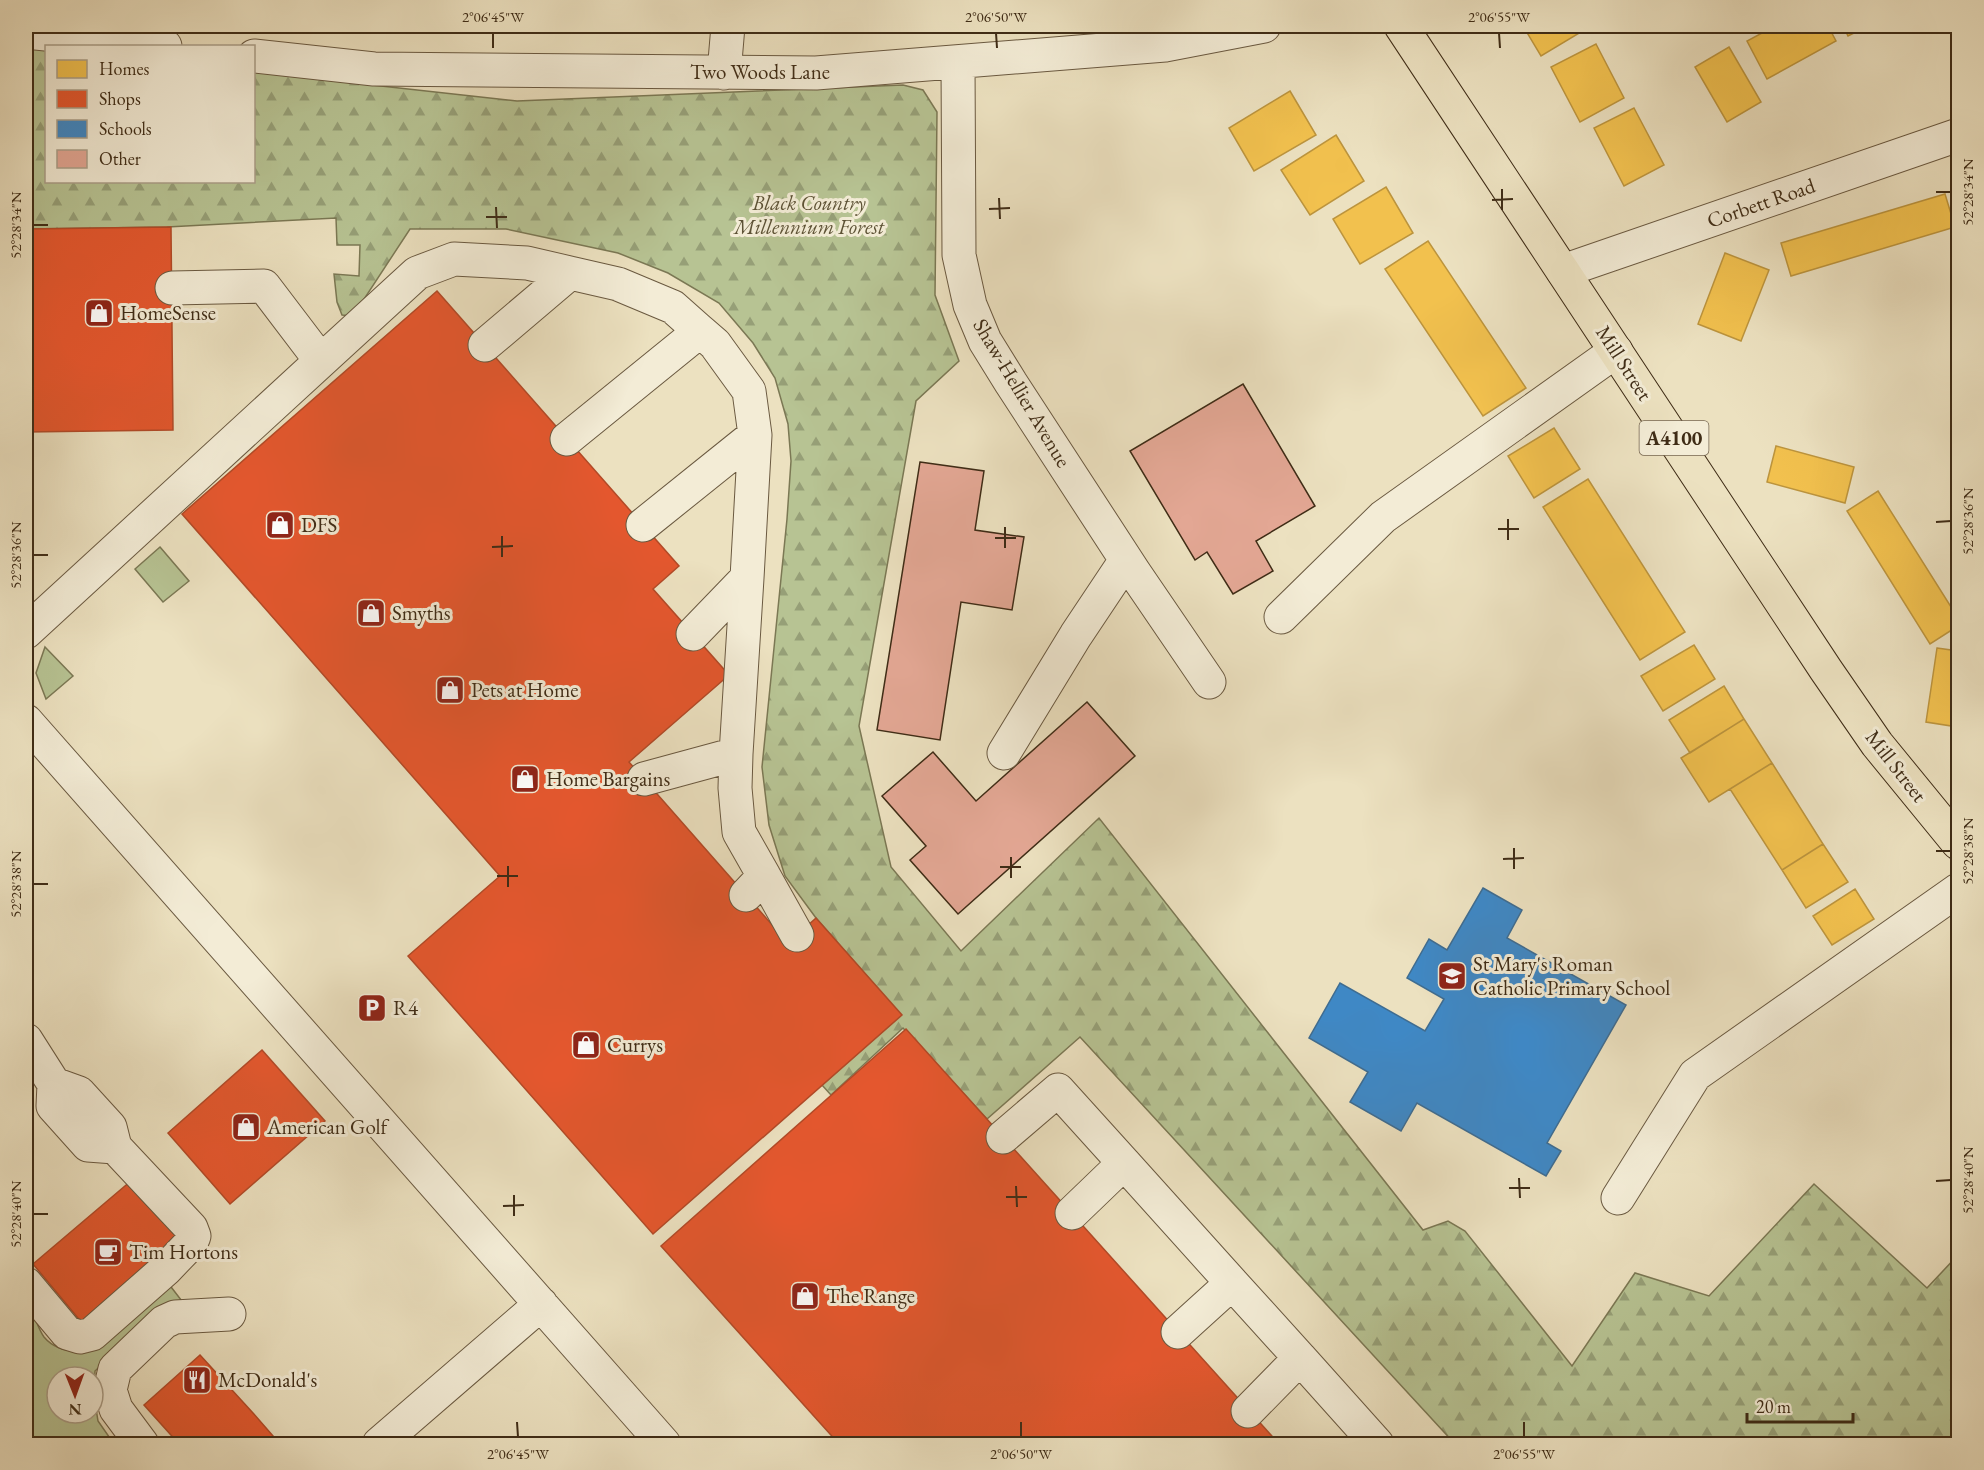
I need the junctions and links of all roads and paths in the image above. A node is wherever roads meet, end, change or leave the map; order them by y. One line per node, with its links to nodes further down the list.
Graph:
1 (728, 26): 8 (street)
2 (1264, 26): 7 (street, Two Woods Lane)
3 (1401, 26): 10 (main road, Mill Street / A4100)
4 (26, 32): 5 (street)
5 (155, 45)
6 (255, 56): 8 (street, Two Woods Lane)
7 (958, 63): 8 (street, Two Woods Lane); 20 (street, Shaw-Hellier Avenue)
8 (724, 72)
9 (1959, 135): 10 (street, Corbett Road)
10 (1563, 271): 15 (main road, Mill Street / A4100)
11 (570, 273): 13 (street); 14 (street); 16 (street)
12 (172, 288): 16 (street)
13 (700, 331): 17 (street); 18 (street)
14 (484, 345)
15 (1616, 351): 22 (street); 30 (main road, Mill Street / A4100)
16 (321, 361): 23 (street)
17 (755, 435): 19 (street); 21 (street)
18 (567, 440)
19 (643, 525)
20 (1126, 560): 25 (street, Shaw-Hellier Avenue); 27 (street)
21 (747, 578): 24 (street); 28 (street)
22 (1281, 617)
23 (26, 632)
24 (693, 634)
25 (1209, 682)
26 (26, 721): 40 (street)
27 (1004, 753)
28 (736, 754): 29 (street); 32 (street)
29 (644, 779)
30 (1959, 843)
31 (1959, 890): 36 (street)
32 (797, 935)
33 (26, 1040): 39 (street)
34 (1003, 1137): 35 (street)
35 (1124, 1163): 37 (street); 38 (street)
36 (1618, 1198)
37 (1072, 1213)
38 (1232, 1283): 42 (street); 43 (street)
39 (26, 1284)
40 (541, 1304): 46 (street); 47 (street)
41 (229, 1314): 45 (street)
42 (1178, 1332)
43 (1300, 1358): 44 (street); 48 (street)
44 (1248, 1411)
45 (142, 1444)
46 (379, 1444)
47 (664, 1444)
48 (1377, 1444)

